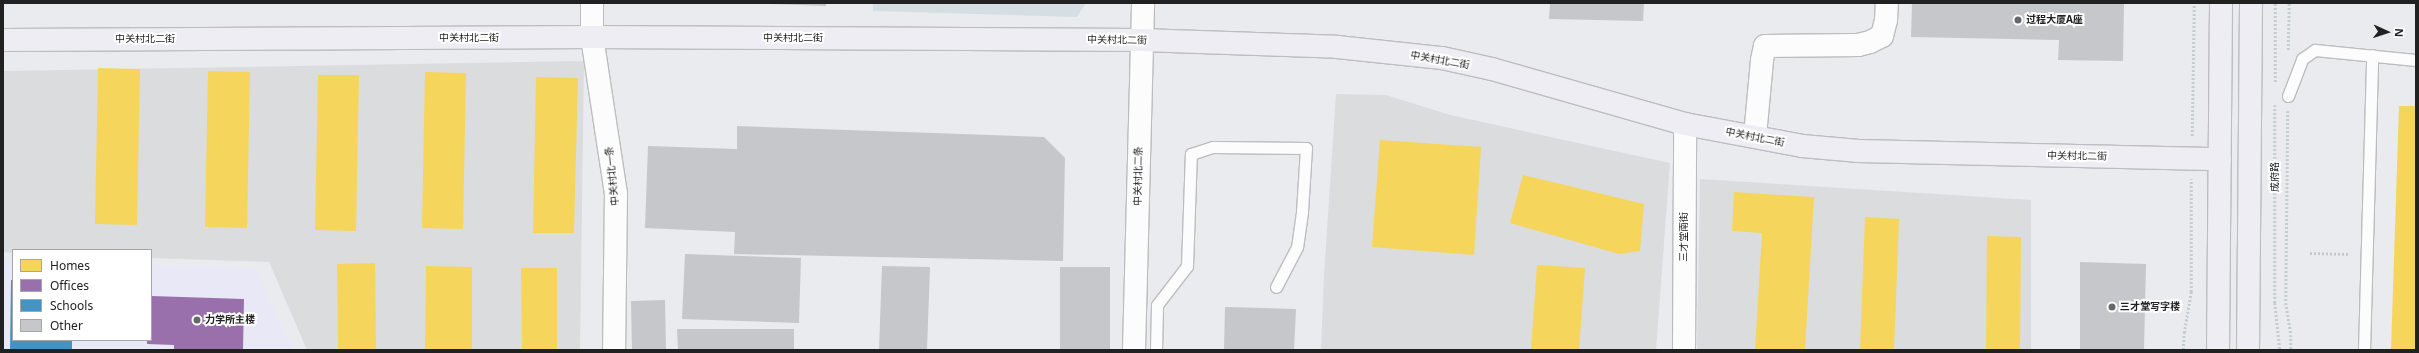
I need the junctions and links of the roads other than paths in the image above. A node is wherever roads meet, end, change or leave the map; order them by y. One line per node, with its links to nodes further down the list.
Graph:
1 (592, 3): 6 (street, 中关村北一条)
2 (1143, 3): 8 (street, 中关村北二条)
3 (1887, 3): 13 (street)
4 (2221, 3): 14 (street)
5 (2251, 3): 21 (street)
6 (592, 37): 7 (street, 中关村北二街); 8 (street, 中关村北二街); 16 (street, 中关村北一条)
7 (3, 40)
8 (1141, 40): 12 (street, 中关村北二街); 17 (street, 中关村北二条)
9 (2372, 55): 10 (lane); 11 (lane); 22 (lane)
10 (2416, 60)
11 (2288, 96)
12 (1684, 124): 13 (street, 中关村北二街); 19 (street, 三才堂南街)
13 (1755, 136): 14 (street, 中关村北二街)
14 (2220, 159): 20 (street)
15 (1276, 287): 18 (lane)
16 (614, 350)
17 (1134, 350)
18 (1156, 350)
19 (1684, 350)
20 (2218, 350)
21 (2248, 350)
22 (2364, 350)

